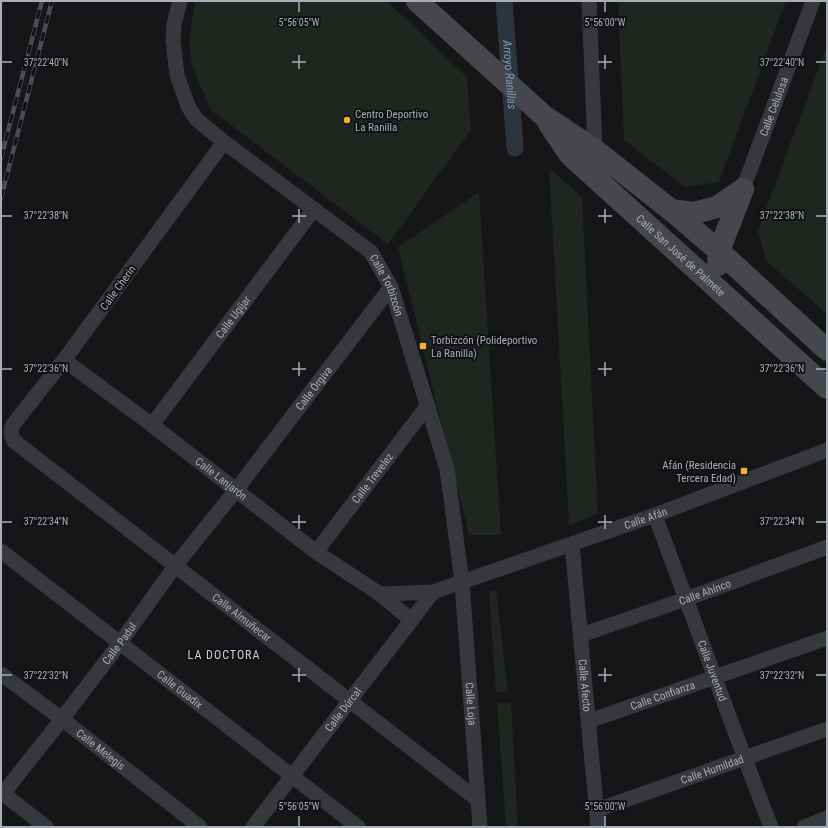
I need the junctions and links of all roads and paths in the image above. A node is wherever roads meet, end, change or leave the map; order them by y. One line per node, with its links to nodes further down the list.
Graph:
1 (180, 1): 6 (street, Calle Torbizcón)
2 (417, 1): 5 (street, Calle San José de Palmete)
3 (589, 1): 7 (street)
4 (813, 1): 8 (street, Calle Celulosa)
5 (543, 116): 7 (street, Calle San José de Palmete); 13 (street, Calle San José de Palmete)
6 (224, 142): 9 (street, Calle Torbizcón); 15 (street, Calle Cherin)
7 (595, 150): 10 (street, Calle San José de Palmete)
8 (743, 189): 10 (street); 11 (street)
9 (314, 209): 12 (street, Calle Torbizcón); 18 (street, Calle Ugíjar)
10 (671, 210): 11 (street, Calle San José de Palmete)
11 (719, 251): 13 (street); 14 (street, Calle San José de Palmete)
12 (391, 287): 17 (street, Calle Torbizcón); 21 (street, Calle Órgiva)
13 (717, 288): 16 (street, Calle San José de Palmete)
14 (827, 350)
15 (64, 360): 18 (street, Calle Lanjarón); 19 (street, Calle Cherin)
16 (827, 388)
17 (428, 405): 26 (street, Calle Trevelez); 28 (street, Calle Torbizcón)
18 (152, 425): 21 (street, Calle Lanjarón)
19 (11, 432): 27 (street, Calle Almuñecar)
20 (827, 450): 22 (street, Calle Afán)
21 (236, 490): 26 (street, Calle Lanjarón); 27 (street, Calle Padul)
22 (655, 515): 23 (street, Calle Afán); 31 (street, Calle Juventud)
23 (572, 544): 28 (street, Calle Afán); 33 (street, Calle Afecto)
24 (827, 547): 31 (street, Calle Ahínco)
25 (1, 551): 35 (street, Calle Guadix)
26 (316, 552): 30 (street, Calle Lanjarón)
27 (175, 566): 35 (street, Calle Padul); 38 (street, Calle Almuñecar)
28 (462, 582): 29 (street); 45 (street, Calle Loja)
29 (433, 592): 30 (street); 32 (street, Calle Dúrcal)
30 (380, 594): 32 (street, Calle Lanjarón)
31 (686, 600): 33 (street, Calle Ahínco); 37 (street, Calle Juventud)
32 (411, 620): 38 (street, Calle Dúrcal)
33 (581, 635): 40 (street, Calle Afecto)
34 (827, 638): 37 (street, Calle Confianza)
35 (120, 642): 39 (street, Calle Padul); 43 (street, Calle Guadix)
36 (1, 674): 39 (street, Calle Melegis)
37 (716, 677): 40 (street, Calle Confianza); 42 (street, Calle Juventud)
38 (349, 701): 43 (street, Calle Dúrcal); 45 (street, Calle Almuñecar)
39 (62, 719): 44 (street, Calle Padul); 49 (street, Calle Melegis)
40 (589, 721): 46 (street, Calle Afecto)
41 (827, 729): 42 (street, Calle Humildad)
42 (745, 759): 46 (street, Calle Humildad); 54 (street, Calle Juventud)
43 (292, 777): 50 (street, Calle Dúrcal); 51 (street, Calle Guadix)
44 (2, 794): 48 (street)
45 (478, 800): 52 (street, Calle Loja)
46 (597, 810): 53 (street, Calle Afecto)
47 (827, 818): 55 (street)
48 (46, 827)
49 (200, 827)
50 (253, 827)
51 (358, 827)
52 (480, 827)
53 (598, 827)
54 (771, 827)
55 (804, 827)

